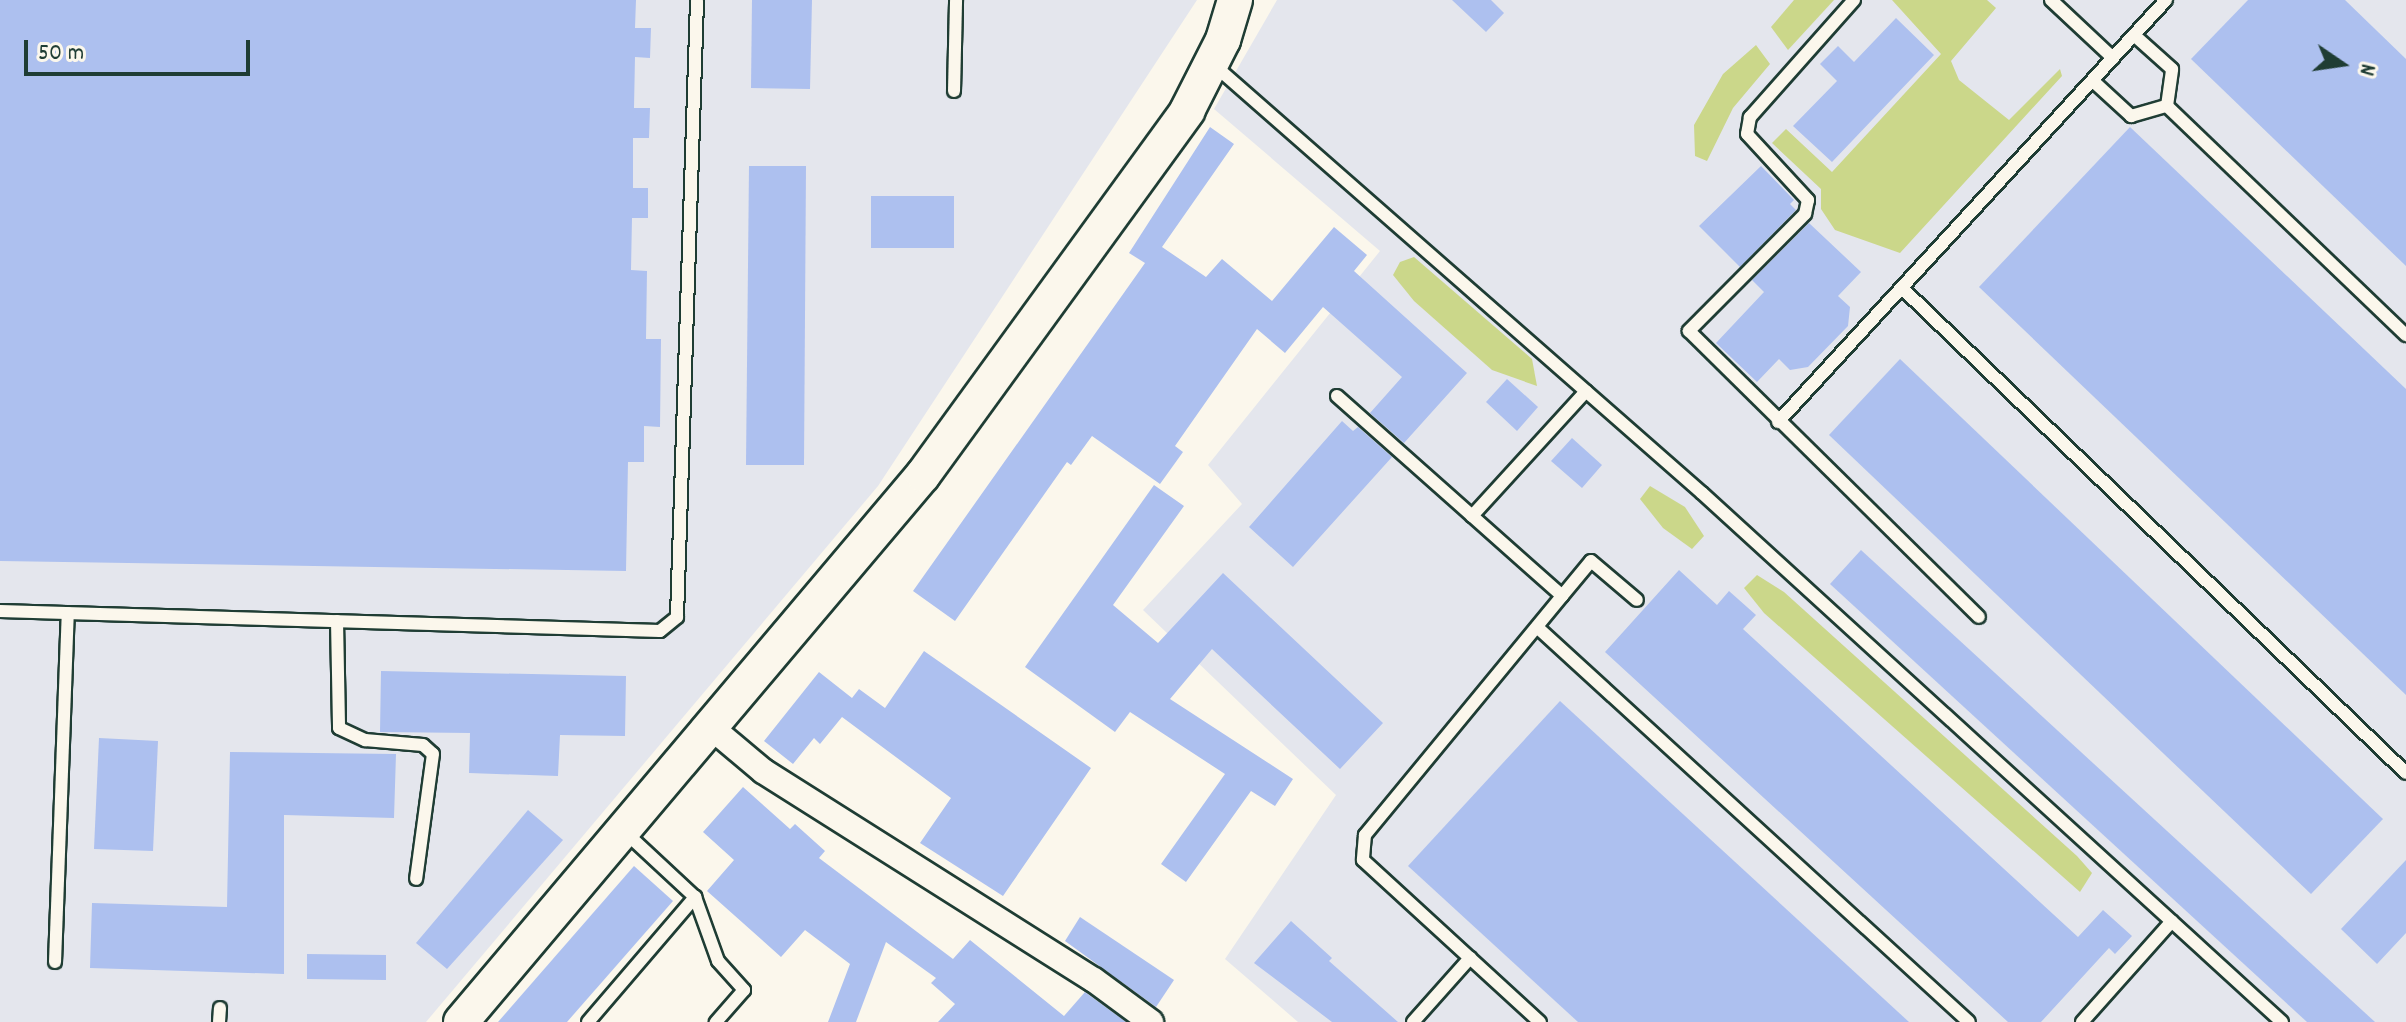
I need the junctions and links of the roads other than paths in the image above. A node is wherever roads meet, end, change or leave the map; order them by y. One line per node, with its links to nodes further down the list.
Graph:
1 (697, 0): 24 (lane)
2 (956, 0): 11 (lane)
3 (1235, 0): 9 (main road)
4 (1854, 0): 17 (lane)
5 (2051, 0): 8 (lane)
6 (2166, 0): 7 (lane)
7 (2134, 35): 8 (lane); 12 (lane)
8 (2113, 58): 10 (lane)
9 (1211, 63): 15 (lane); 26 (main road)
10 (2093, 81): 12 (lane); 13 (lane)
11 (954, 91)
12 (2167, 106): 14 (lane)
13 (1902, 288): 17 (lane); 27 (lane)
14 (2406, 335)
15 (1586, 391): 18 (lane); 31 (lane)
16 (1337, 396): 18 (lane)
17 (1778, 422): 23 (lane)
18 (1472, 516): 19 (lane)
19 (1562, 596): 20 (lane); 25 (lane)
20 (1637, 600)
21 (0, 611): 22 (lane)
22 (68, 613): 24 (lane); 33 (lane)
23 (1979, 617)
24 (337, 621): 29 (lane)
25 (1537, 627): 32 (lane); 42 (lane)
26 (713, 729): 28 (main road); 39 (street)
27 (2406, 773)
28 (625, 832): 30 (lane); 36 (main road)
29 (416, 879)
30 (695, 897): 37 (lane); 38 (lane)
31 (2172, 921): 43 (lane); 44 (lane)
32 (1470, 958): 40 (lane); 41 (lane)
33 (55, 962)
34 (220, 1008): 35 (lane)
35 (219, 1022)
36 (461, 1022)
37 (588, 1022)
38 (716, 1022)
39 (1151, 1022)
40 (1413, 1022)
41 (1540, 1022)
42 (1969, 1022)
43 (2082, 1022)
44 (2282, 1022)

